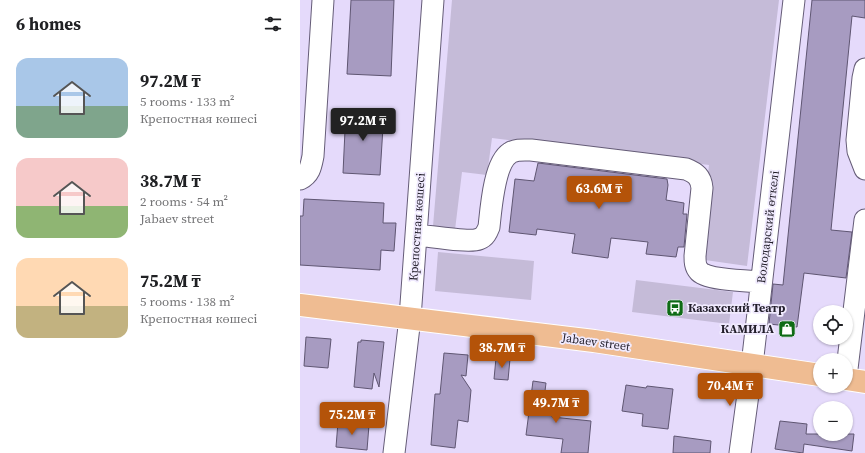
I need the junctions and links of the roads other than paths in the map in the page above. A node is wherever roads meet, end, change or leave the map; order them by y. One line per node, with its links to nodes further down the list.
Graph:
1 (323, 0): 6 (street)
2 (433, 0): 9 (street, Крепостная көшесі)
3 (794, 0): 10 (street, Володарский өткелі)
4 (865, 69): 5 (street)
5 (865, 169)
6 (300, 179)
7 (865, 215): 8 (street)
8 (865, 220): 13 (street)
9 (417, 235): 10 (street); 12 (street, Крепостная көшесі)
10 (761, 282): 14 (street, Володарский өткелі)
11 (300, 305): 12 (main road, Jabaev street)
12 (410, 318): 14 (main road, Jabaev street); 18 (street, Крепостная көшесі)
13 (849, 353)
14 (752, 365): 15 (main road, Jabaev street); 19 (street, Володарский өткелі)
15 (813, 374)
16 (853, 379): 17 (main road)
17 (865, 382)
18 (394, 453)
19 (740, 453)

